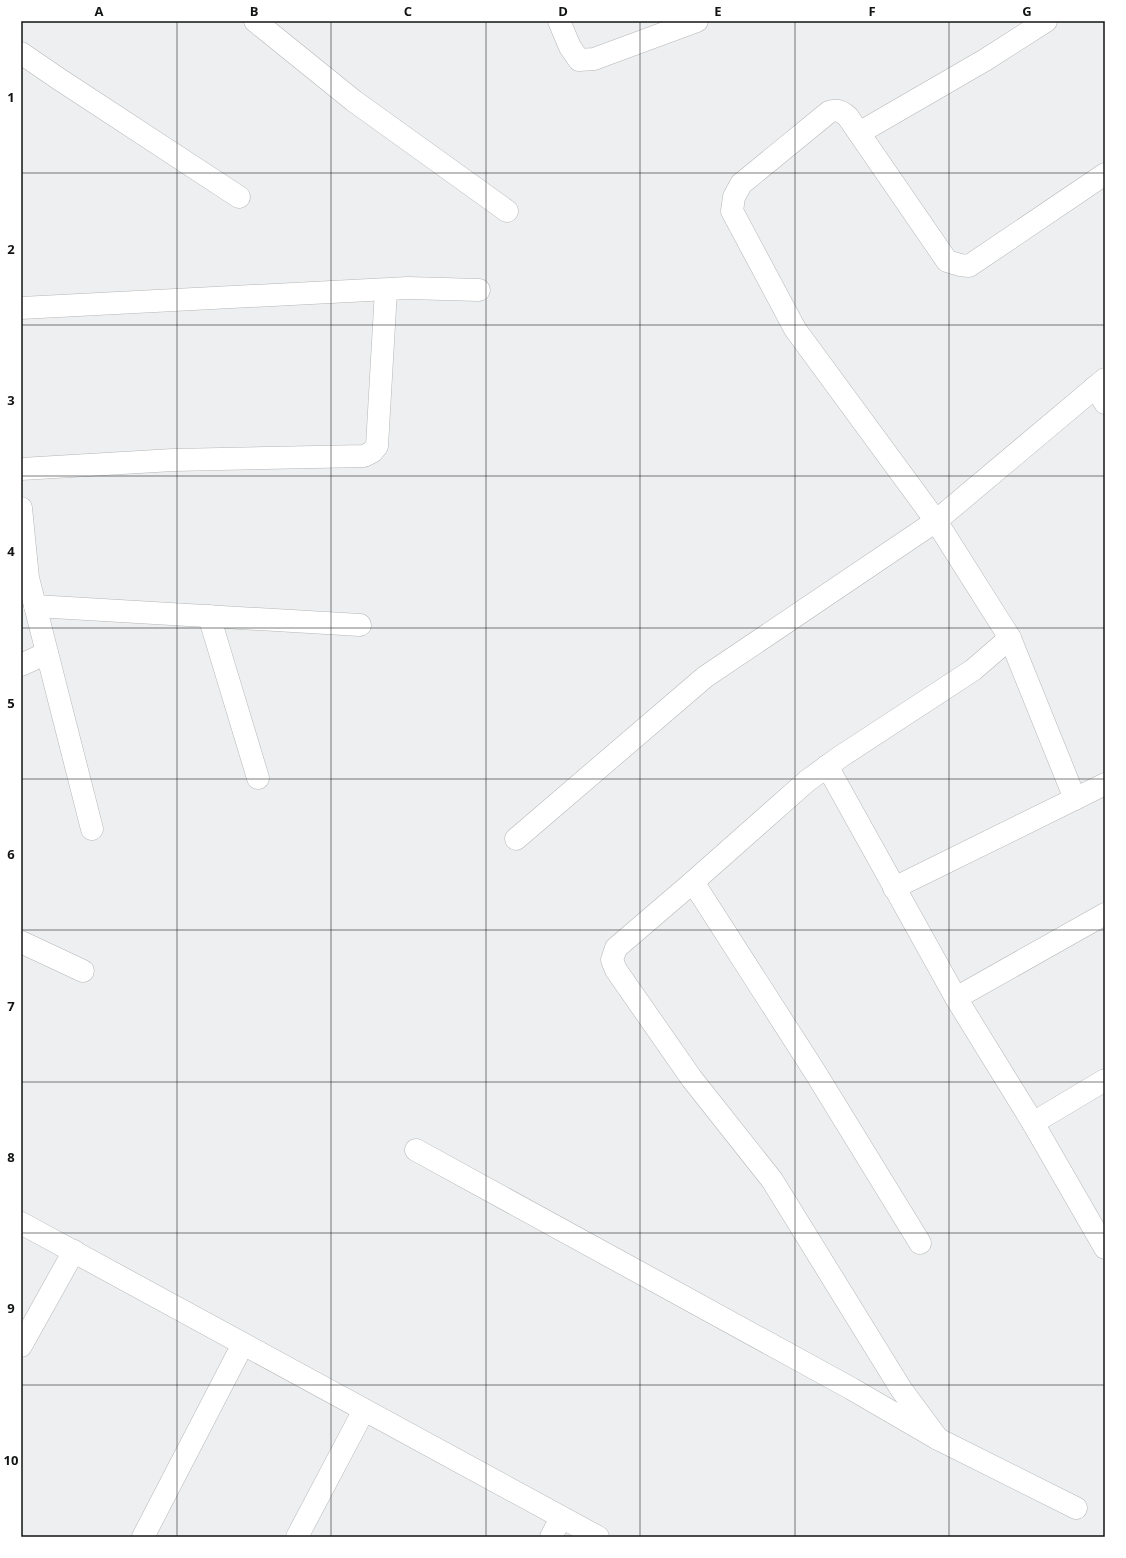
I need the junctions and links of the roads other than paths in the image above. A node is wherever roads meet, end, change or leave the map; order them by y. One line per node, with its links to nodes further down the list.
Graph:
1 (255, 21): 9 (street)
2 (559, 21): 3 (street)
3 (697, 21)
4 (1046, 21): 6 (street)
5 (21, 53): 8 (street)
6 (859, 133): 7 (street); 16 (street)
7 (1105, 174)
8 (239, 197)
9 (507, 211)
10 (386, 290): 11 (street); 12 (street); 14 (street)
11 (479, 290)
12 (21, 308)
13 (1102, 390): 16 (street)
14 (21, 469)
15 (21, 508): 17 (street)
16 (936, 521): 20 (street); 28 (street)
17 (35, 606): 18 (street); 21 (street)
18 (209, 616): 19 (street); 24 (street)
19 (360, 625)
20 (1010, 638): 23 (street); 26 (street)
21 (48, 654): 22 (street); 27 (street)
22 (21, 664)
23 (827, 766): 29 (street); 30 (street)
24 (258, 778)
25 (1105, 784): 26 (street)
26 (1075, 799): 30 (street)
27 (92, 829)
28 (516, 839)
29 (693, 882): 39 (street); 45 (street)
30 (894, 888): 34 (street)
31 (1105, 914): 34 (street)
32 (21, 942): 33 (street)
33 (82, 971)
34 (956, 998): 36 (street)
35 (1105, 1080): 36 (street)
36 (1033, 1124): 40 (street)
37 (416, 1150): 45 (street)
38 (21, 1223): 41 (street)
39 (920, 1243)
40 (1105, 1248)
41 (74, 1251): 42 (street); 43 (street)
42 (243, 1344): 44 (street); 48 (street)
43 (21, 1346)
44 (364, 1410): 47 (street); 49 (street)
45 (938, 1439): 46 (street)
46 (1076, 1508)
47 (561, 1518): 50 (street); 51 (street)
48 (143, 1537)
49 (298, 1537)
50 (551, 1537)
51 (598, 1537)

